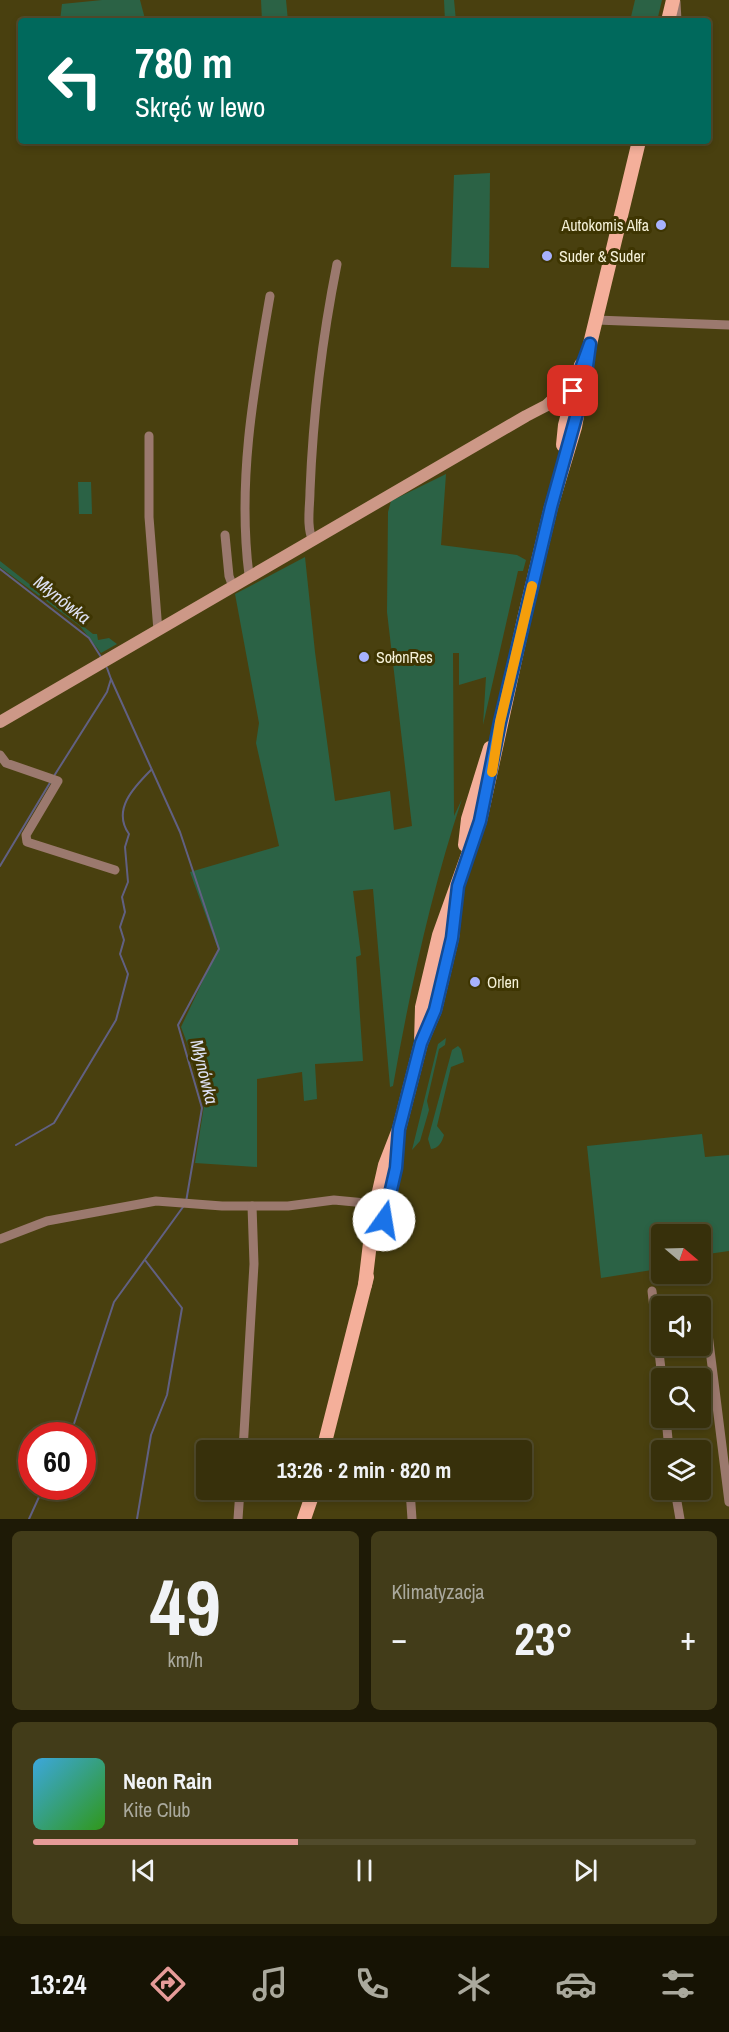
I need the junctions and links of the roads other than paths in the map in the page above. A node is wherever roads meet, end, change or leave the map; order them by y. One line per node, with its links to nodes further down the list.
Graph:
1 (674, 0): 2 (main road); 3 (street)
2 (669, 18)
3 (677, 18)
4 (638, 144): 7 (main road)
5 (337, 264): 16 (street)
6 (270, 296): 17 (street)
7 (596, 320): 8 (street); 9 (main road)
8 (729, 325)
9 (580, 382): 10 (street); 11 (main road); 12 (main road)
10 (548, 404): 11 (street); 16 (street)
11 (570, 405): 12 (street); 14 (main road)
12 (577, 419): 14 (main road)
13 (149, 436): 19 (street)
14 (560, 474): 23 (main road)
15 (225, 535): 18 (street)
16 (313, 541): 17 (street)
17 (249, 575): 18 (street)
18 (232, 587): 19 (street)
19 (158, 630): 20 (street)
20 (0, 722)
21 (0, 755): 22 (street)
22 (115, 870)
23 (399, 1129): 24 (main road); 27 (main road)
24 (376, 1204): 25 (street); 27 (main road)
25 (252, 1206): 26 (street); 31 (street)
26 (0, 1239)
27 (364, 1285): 32 (main road)
28 (652, 1291): 30 (street)
29 (711, 1356): 38 (street)
30 (661, 1368)
31 (244, 1440)
32 (325, 1440)
33 (239, 1500): 39 (street)
34 (310, 1500): 40 (main road)
35 (313, 1500): 41 (main road)
36 (411, 1500): 42 (street)
37 (677, 1500): 43 (street)
38 (729, 1502)
39 (238, 1519)
40 (304, 1519)
41 (312, 1519)
42 (412, 1519)
43 (680, 1519)

